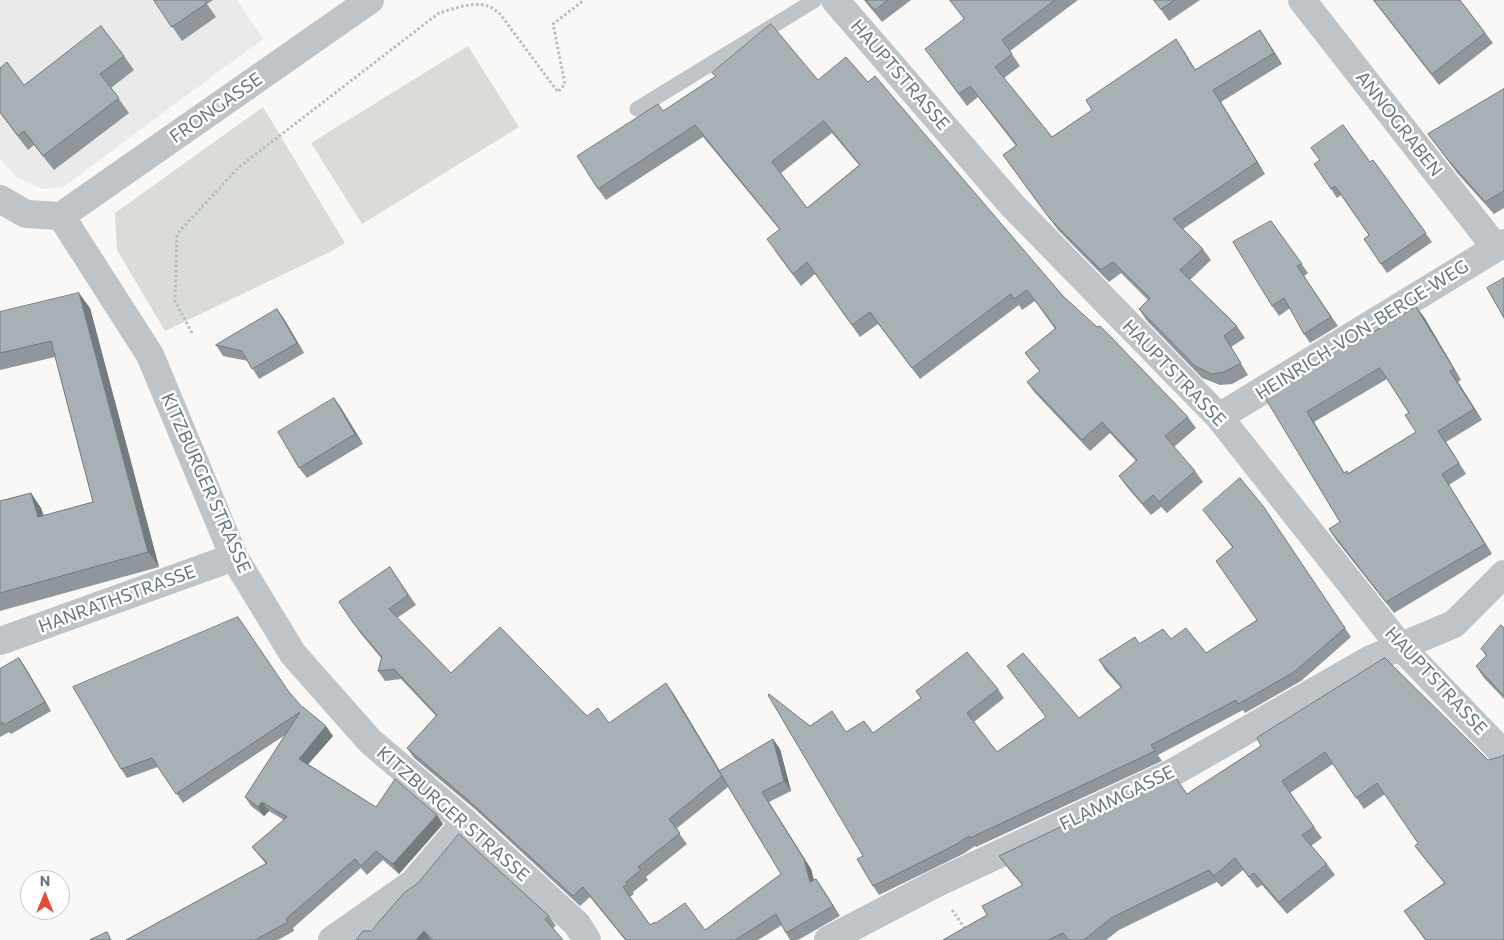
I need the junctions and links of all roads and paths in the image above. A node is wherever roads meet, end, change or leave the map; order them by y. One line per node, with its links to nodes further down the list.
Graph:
1 (370, 0): 8 (street, FRONGASSE)
2 (584, 0): 10 (path)
3 (815, 0): 6 (lane)
4 (835, 0): 11 (street, HAUPTSTRASSE)
5 (1302, 0): 9 (street, ANNOGRABEN)
6 (637, 109)
7 (0, 199): 8 (street)
8 (61, 216): 12 (street, KITZBURGER STRASSE)
9 (1500, 245): 11 (street, HEINRICH-VON-BERGE-WEG)
10 (192, 333)
11 (1219, 418): 15 (street, HAUPTSTRASSE)
12 (234, 557): 14 (street, HANRATHSTRASSE); 17 (street, KITZBURGER STRASSE)
13 (1504, 574): 15 (street, FLAMMGASSE)
14 (0, 641)
15 (1400, 646): 16 (street, HAUPTSTRASSE); 18 (street, FLAMMGASSE)
16 (1504, 754)
17 (465, 822): 20 (street); 21 (street, KITZBURGER STRASSE)
18 (936, 884): 19 (path); 22 (street, FLAMMGASSE)
19 (967, 932)
20 (332, 940)
21 (587, 940)
22 (828, 940)

